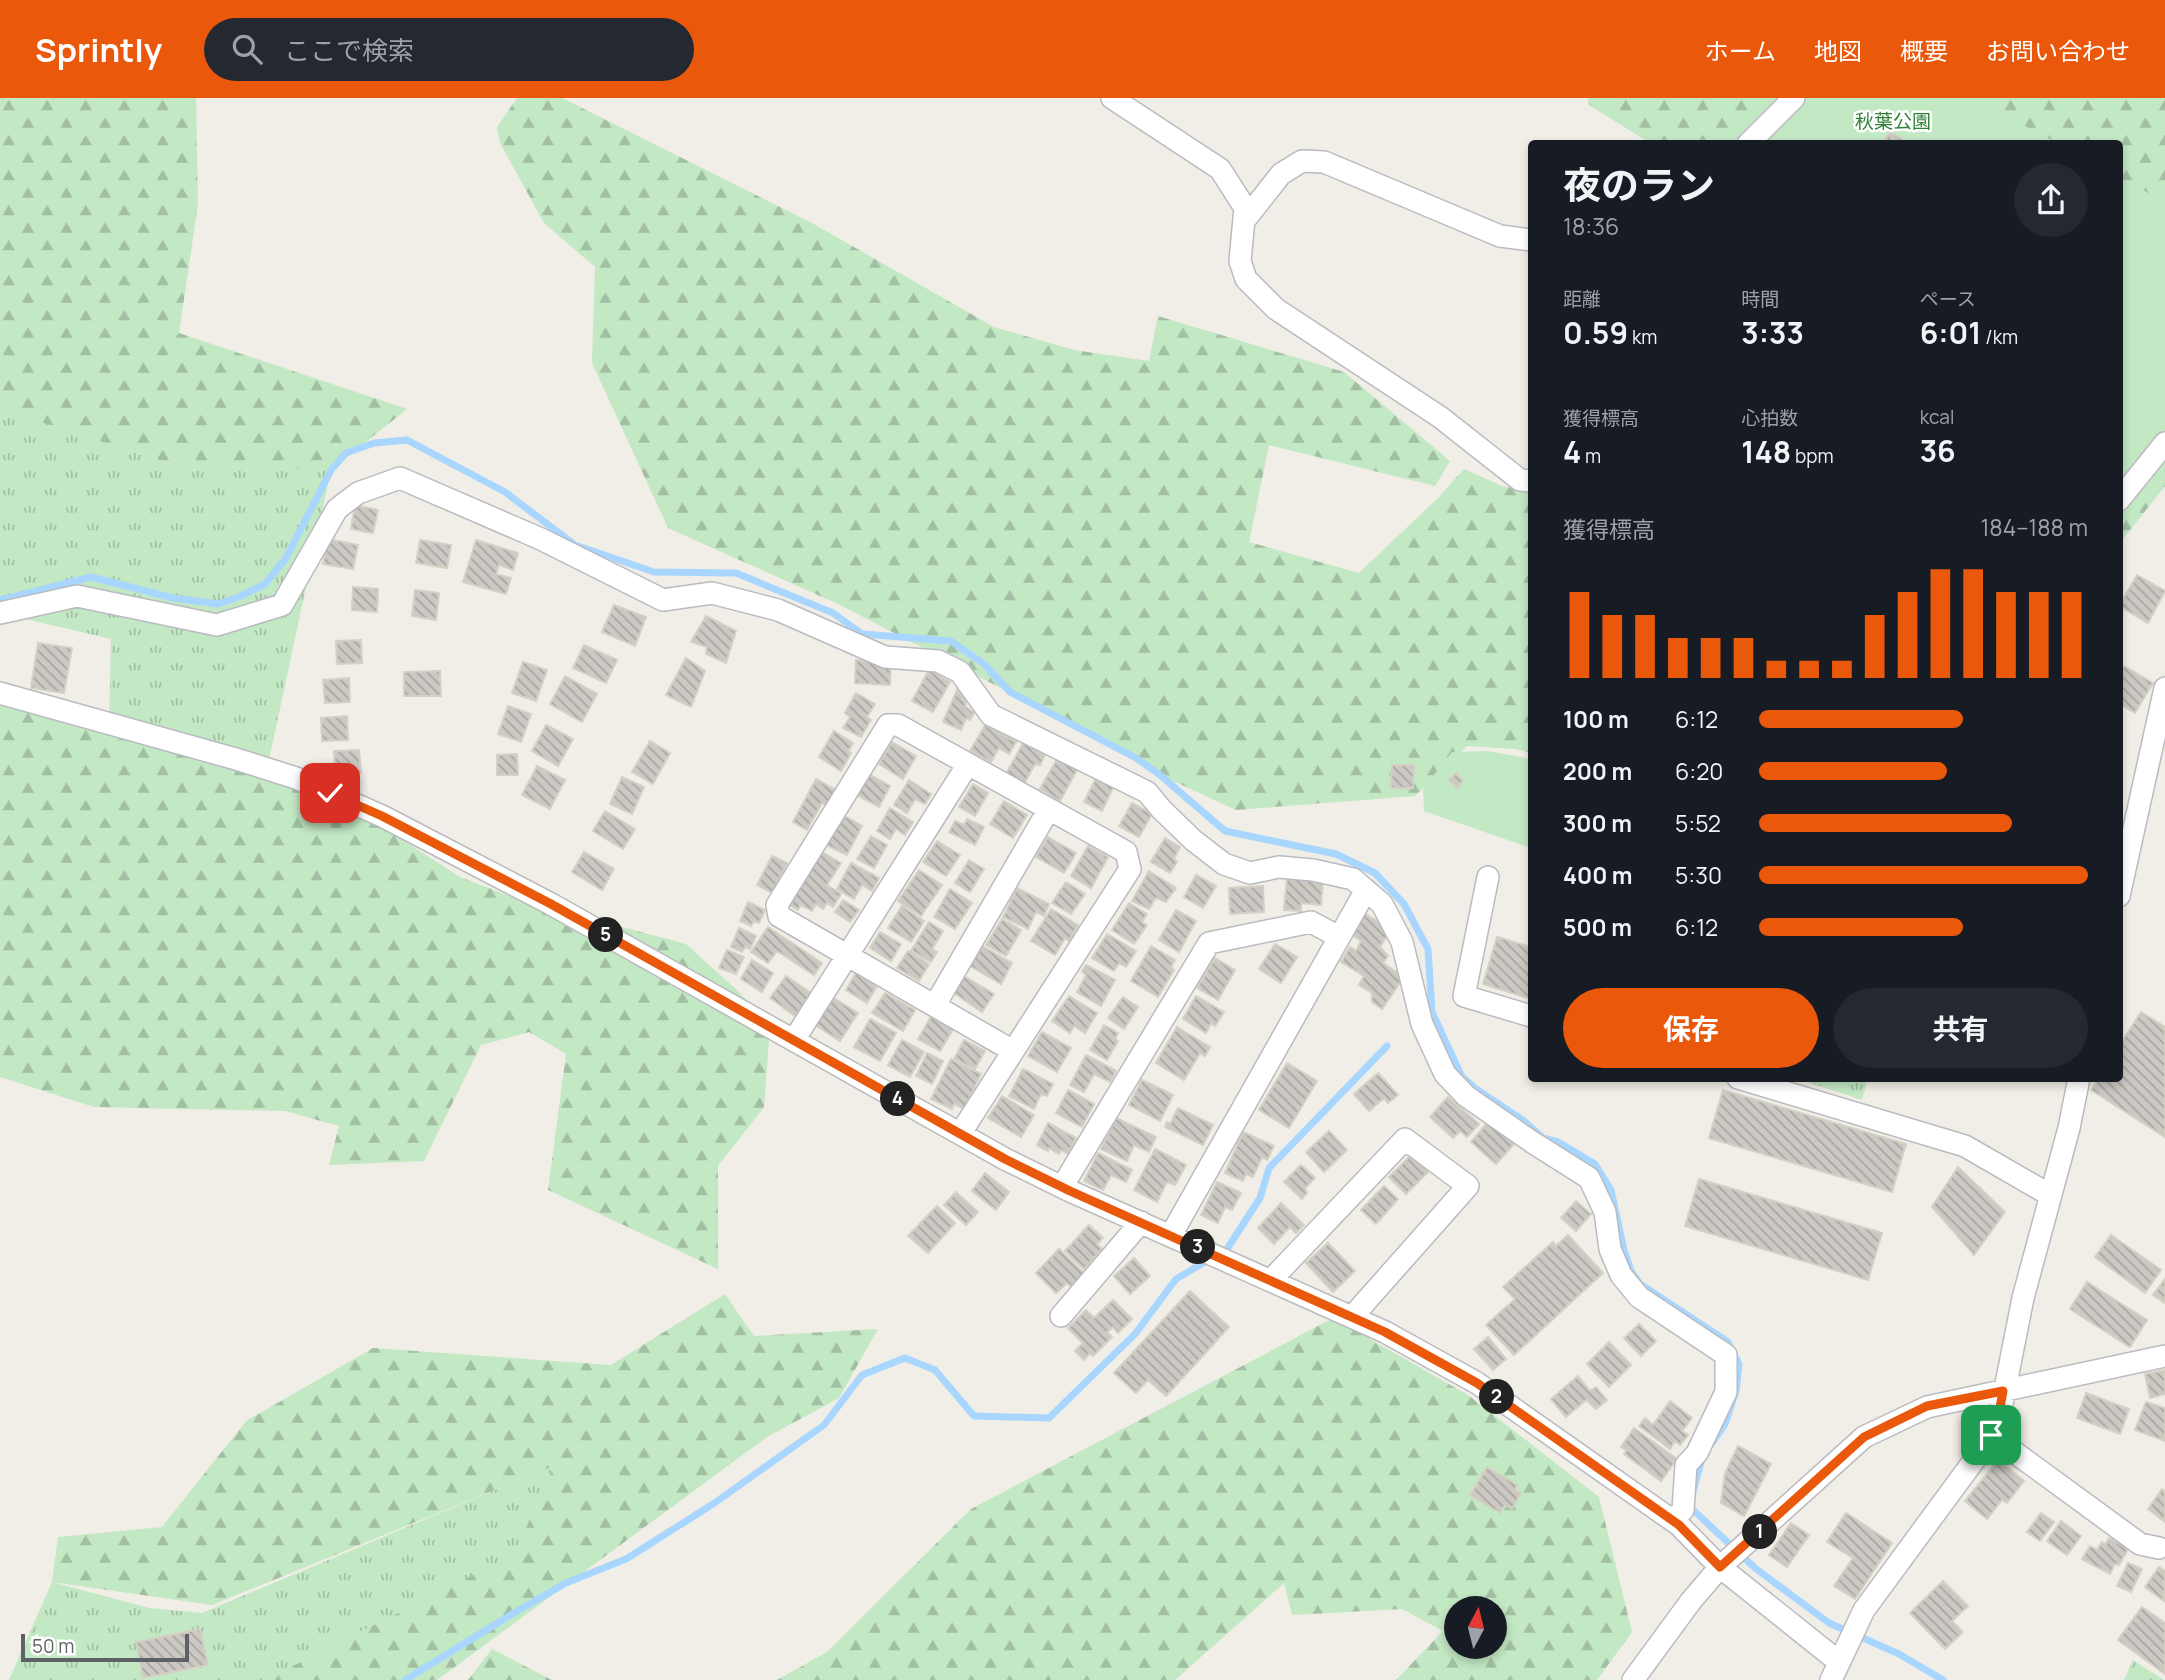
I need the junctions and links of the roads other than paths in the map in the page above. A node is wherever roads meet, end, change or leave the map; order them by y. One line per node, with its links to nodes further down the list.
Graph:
1 (1112, 98): 4 (street)
2 (1794, 98): 3 (street)
3 (1752, 140)
4 (1244, 221): 5 (street); 7 (street)
5 (1528, 240)
6 (2165, 443): 8 (street)
7 (1528, 481)
8 (2123, 495)
9 (0, 612): 16 (street)
10 (2165, 688): 15 (street)
11 (0, 693): 21 (street)
12 (968, 764): 13 (street); 18 (street); 18 (street)
13 (1049, 809): 19 (street); 22 (street)
14 (1488, 877): 20 (street)
15 (2123, 878)
16 (1366, 890): 17 (street); 36 (street)
17 (1339, 937): 26 (street); 29 (street)
18 (847, 955): 19 (street); 21 (street)
19 (934, 1005): 22 (street)
20 (1528, 1015)
21 (794, 1040): 25 (street)
22 (1013, 1051): 25 (street)
23 (1751, 1082): 27 (street)
24 (2078, 1082): 27 (street)
25 (960, 1134): 26 (street)
26 (1062, 1187): 28 (street)
27 (2050, 1195): 34 (street)
28 (1141, 1222): 29 (street); 31 (street)
29 (1171, 1235): 30 (street)
30 (1271, 1280): 32 (street); 32 (street)
31 (1061, 1316)
32 (1352, 1317): 36 (street)
33 (2165, 1356): 34 (street)
34 (2003, 1391): 35 (street); 38 (street)
35 (1991, 1435): 37 (street); 39 (street)
36 (1672, 1520): 38 (street)
37 (2160, 1548)
38 (1723, 1564): 39 (street); 40 (street)
39 (1839, 1663)
40 (1633, 1680)

